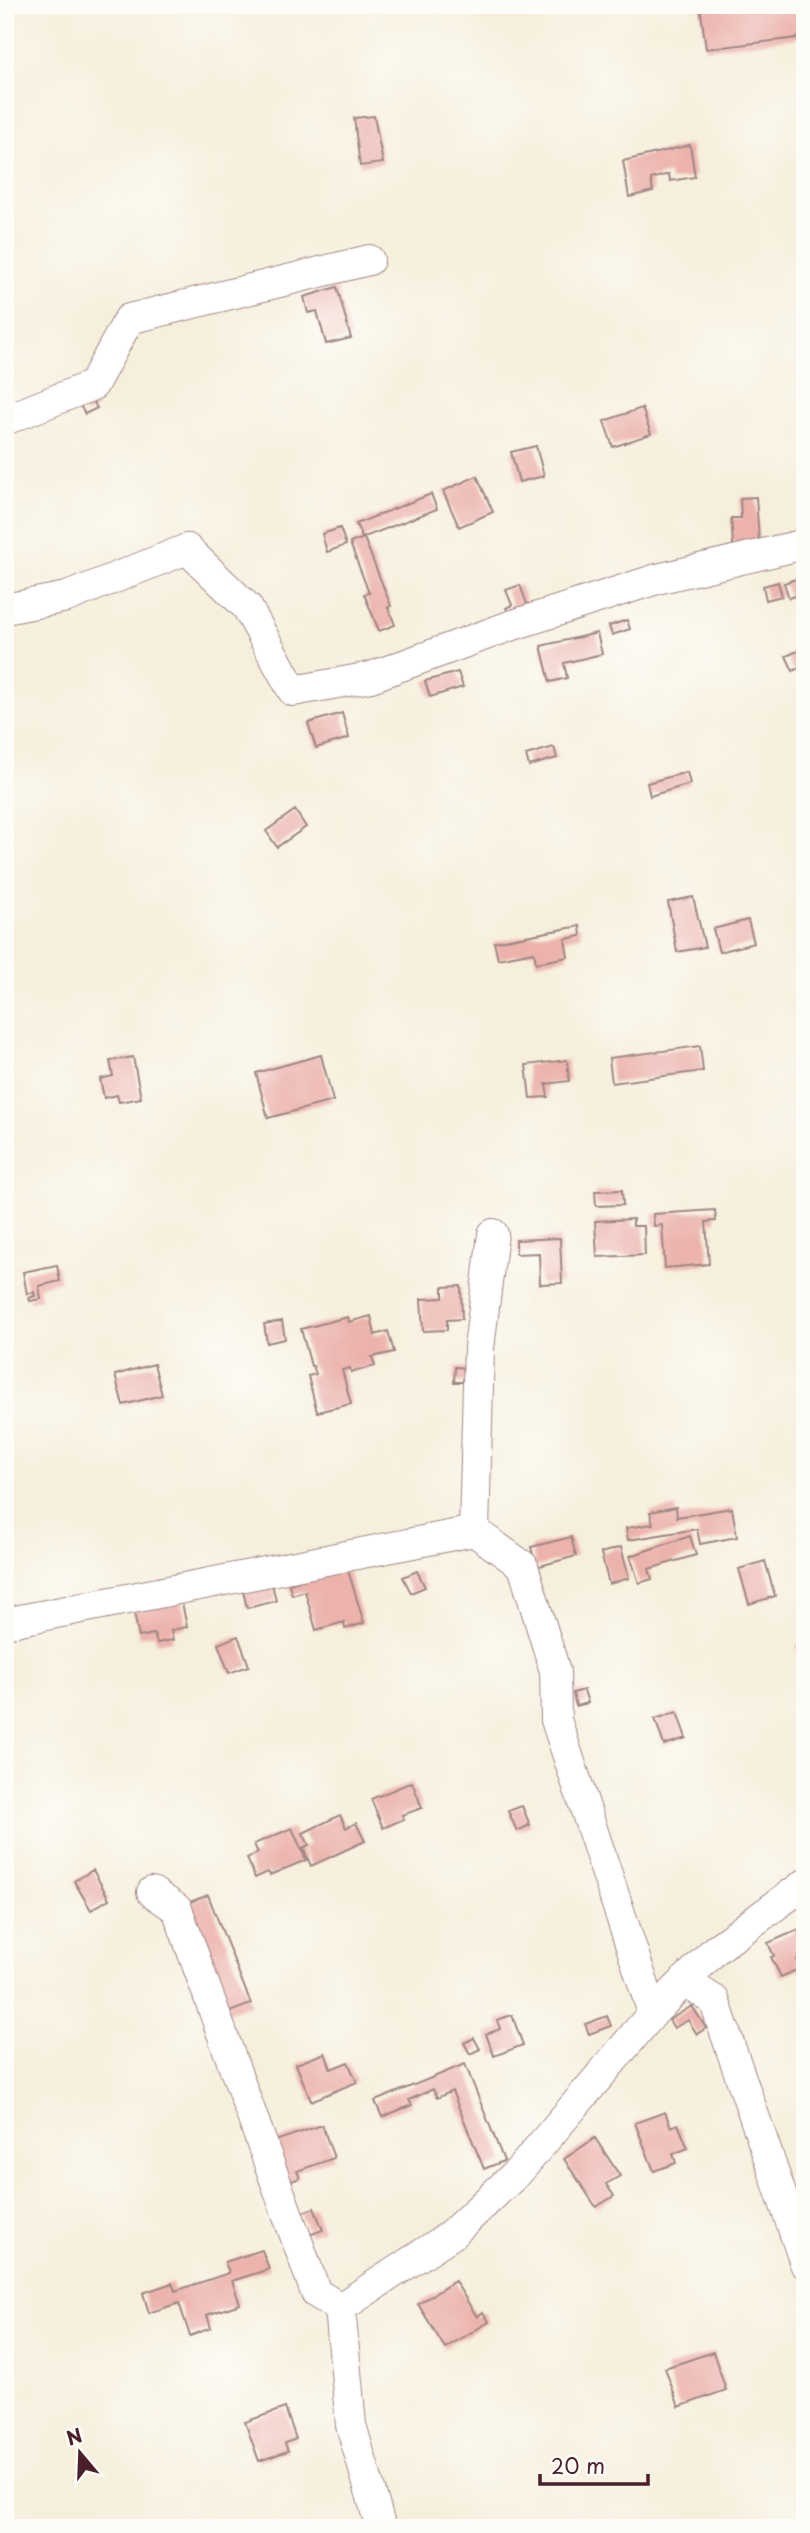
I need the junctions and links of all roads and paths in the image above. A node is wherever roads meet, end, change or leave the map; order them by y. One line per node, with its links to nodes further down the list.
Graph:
1 (369, 260): 2 (street)
2 (5, 420)
3 (805, 544): 4 (street)
4 (5, 609)
5 (493, 1234): 6 (street)
6 (474, 1531): 7 (street); 11 (street)
7 (5, 1623)
8 (805, 1884): 10 (street)
9 (152, 1892): 13 (street)
10 (684, 1981): 11 (street); 12 (street)
11 (653, 2013): 13 (street)
12 (805, 2263)
13 (340, 2308): 14 (street)
14 (381, 2528)

